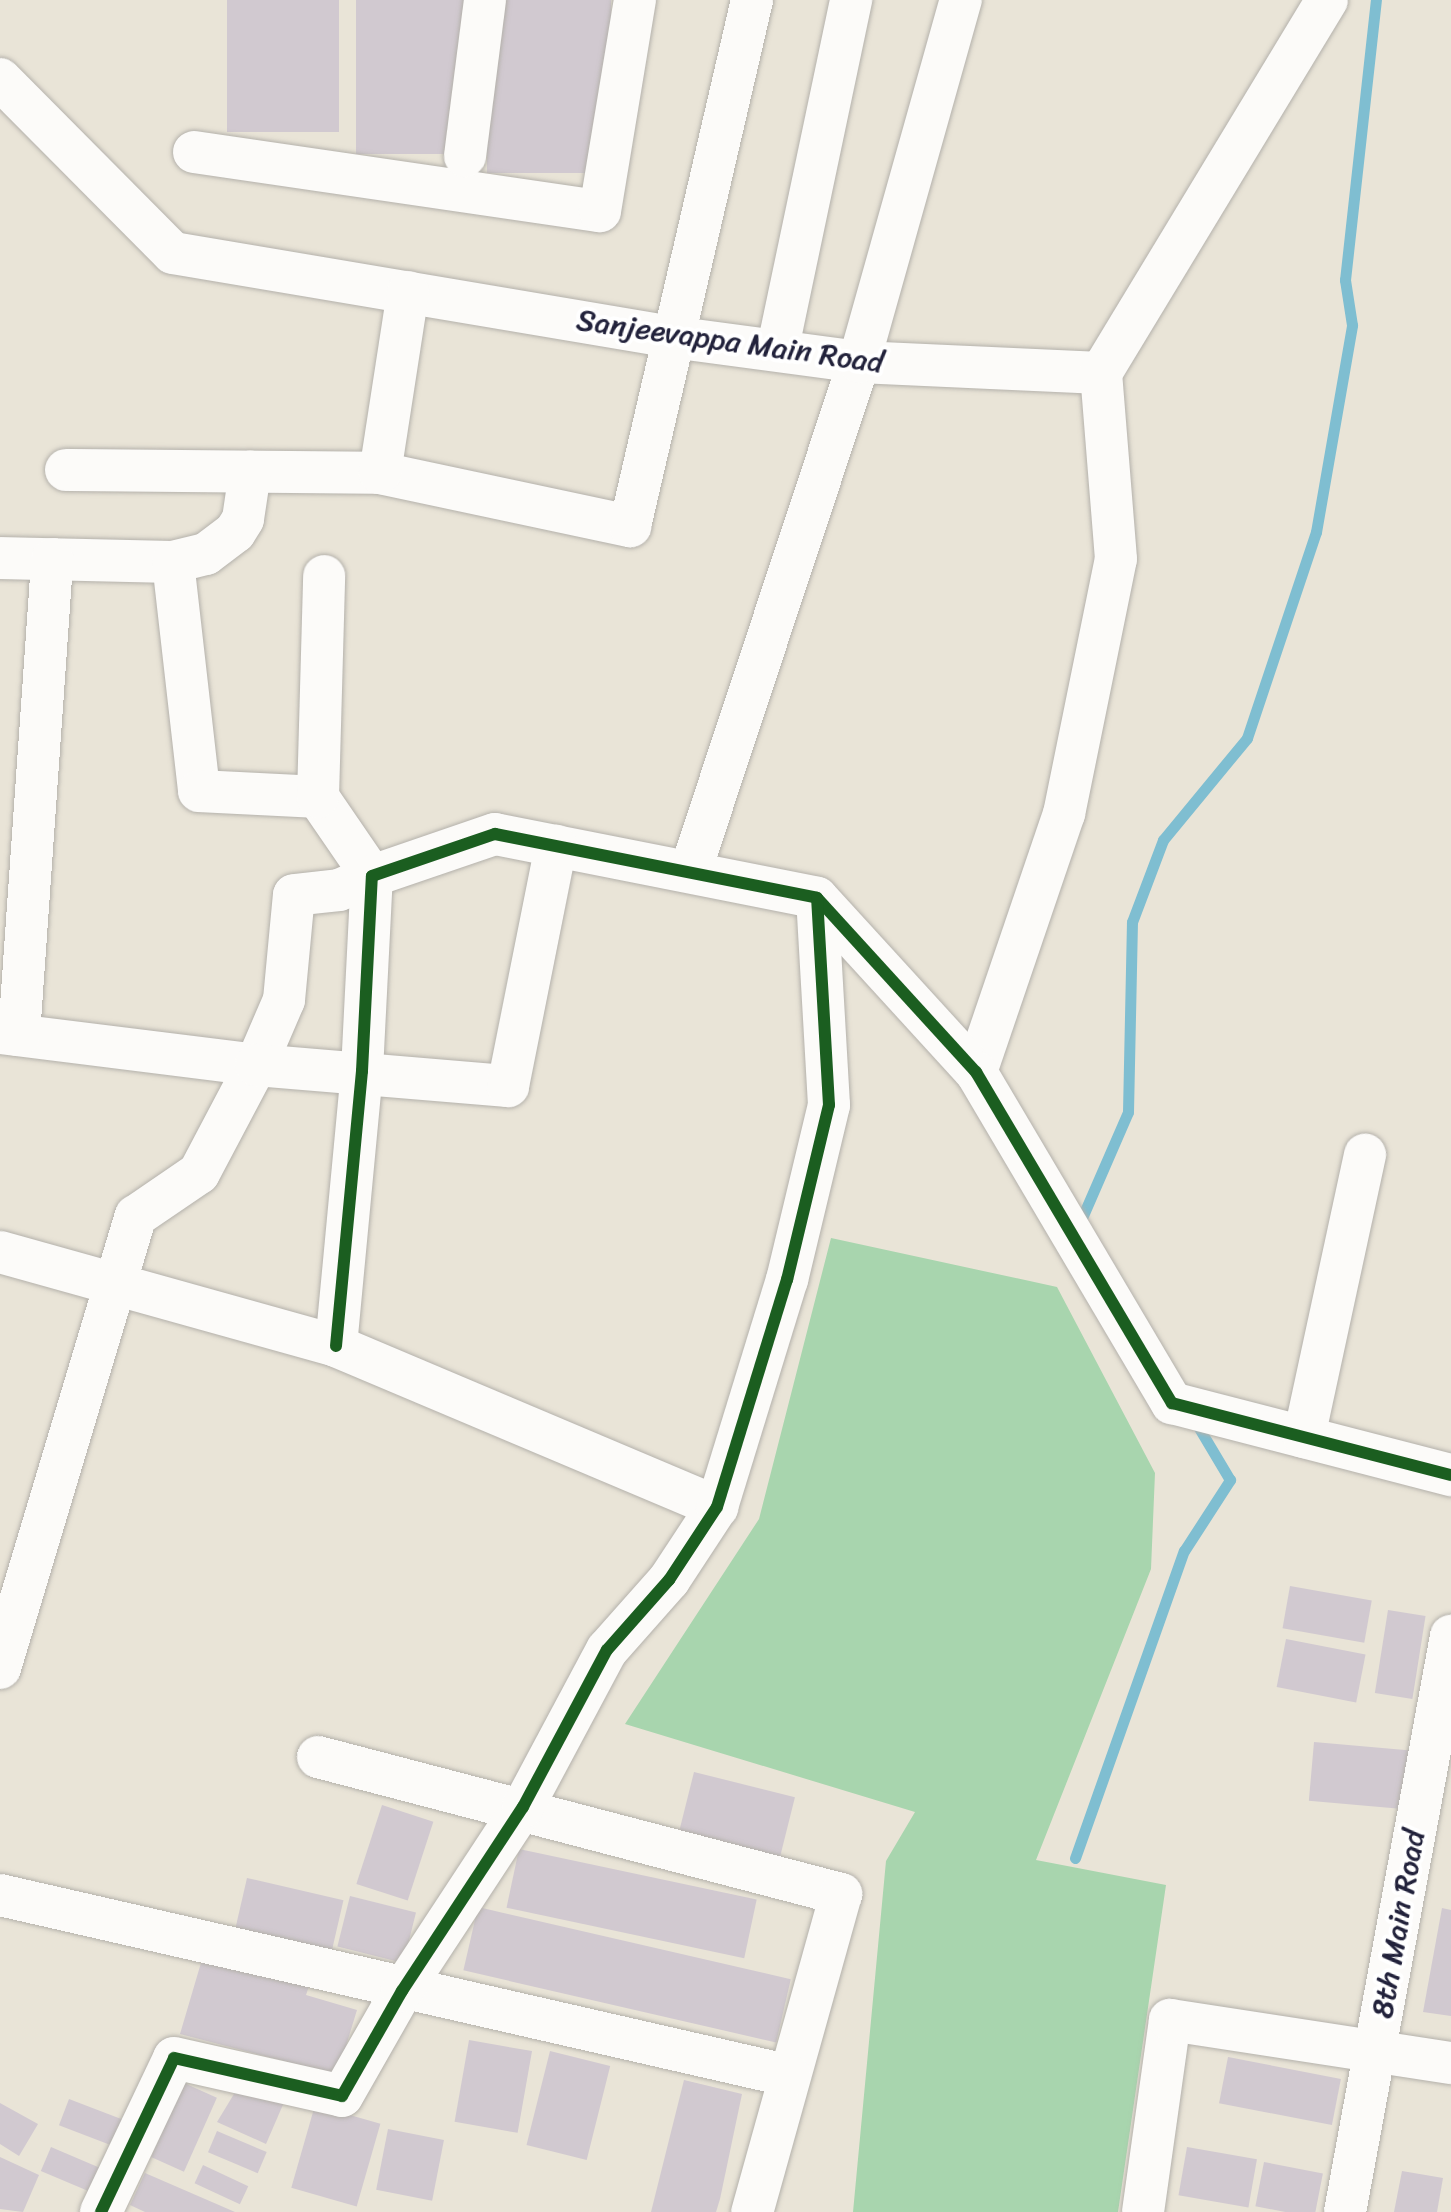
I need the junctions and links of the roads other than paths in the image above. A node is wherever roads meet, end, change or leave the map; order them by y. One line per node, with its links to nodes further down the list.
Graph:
1 (485, 0): 9 (street)
2 (635, 0): 8 (street)
3 (752, 0): 11 (street)
4 (851, 0): 12 (street)
5 (962, 0): 13 (street)
6 (1327, 0): 14 (street)
7 (0, 79): 10 (street, Sanjeevappa Main Road)
8 (194, 152)
9 (466, 156)
10 (408, 292): 11 (street, Sanjeevappa Main Road); 17 (street)
11 (672, 337): 12 (street, Sanjeevappa Main Road); 17 (street)
12 (778, 347): 13 (street, Sanjeevappa Main Road)
13 (859, 362): 14 (street, Sanjeevappa Main Road); 24 (street)
14 (1101, 372): 30 (street)
15 (66, 470): 16 (street)
16 (250, 472): 17 (street); 20 (street)
17 (380, 473)
18 (0, 558): 19 (street)
19 (52, 559): 20 (street); 27 (street)
20 (174, 562): 22 (street)
21 (324, 576): 22 (street)
22 (318, 797): 25 (street)
23 (556, 846): 24 (street); 25 (street); 29 (street)
24 (691, 868): 26 (street)
25 (372, 876): 28 (street); 29 (street)
26 (818, 898): 30 (street); 37 (street)
27 (10, 1034): 28 (street)
28 (256, 1065): 29 (street); 33 (street)
29 (362, 1071): 34 (street)
30 (976, 1072): 35 (street)
31 (1365, 1154): 35 (street)
32 (0, 1252): 33 (street)
33 (115, 1286): 34 (street); 39 (street)
34 (336, 1346): 37 (street)
35 (1304, 1436): 36 (street)
36 (1451, 1475)
37 (716, 1507): 41 (street)
38 (1451, 1636): 44 (street, 8th Main Road)
39 (0, 1668)
40 (318, 1757): 41 (street)
41 (523, 1807): 43 (street); 46 (street)
42 (0, 1895): 43 (street)
43 (402, 1991): 46 (street); 47 (street)
44 (1374, 2052): 45 (street); 49 (street); 50 (street, 8th Main Road)
45 (1451, 2064)
46 (790, 2076): 48 (street)
47 (100, 2212)
48 (752, 2212)
49 (1143, 2212)
50 (1345, 2212)

